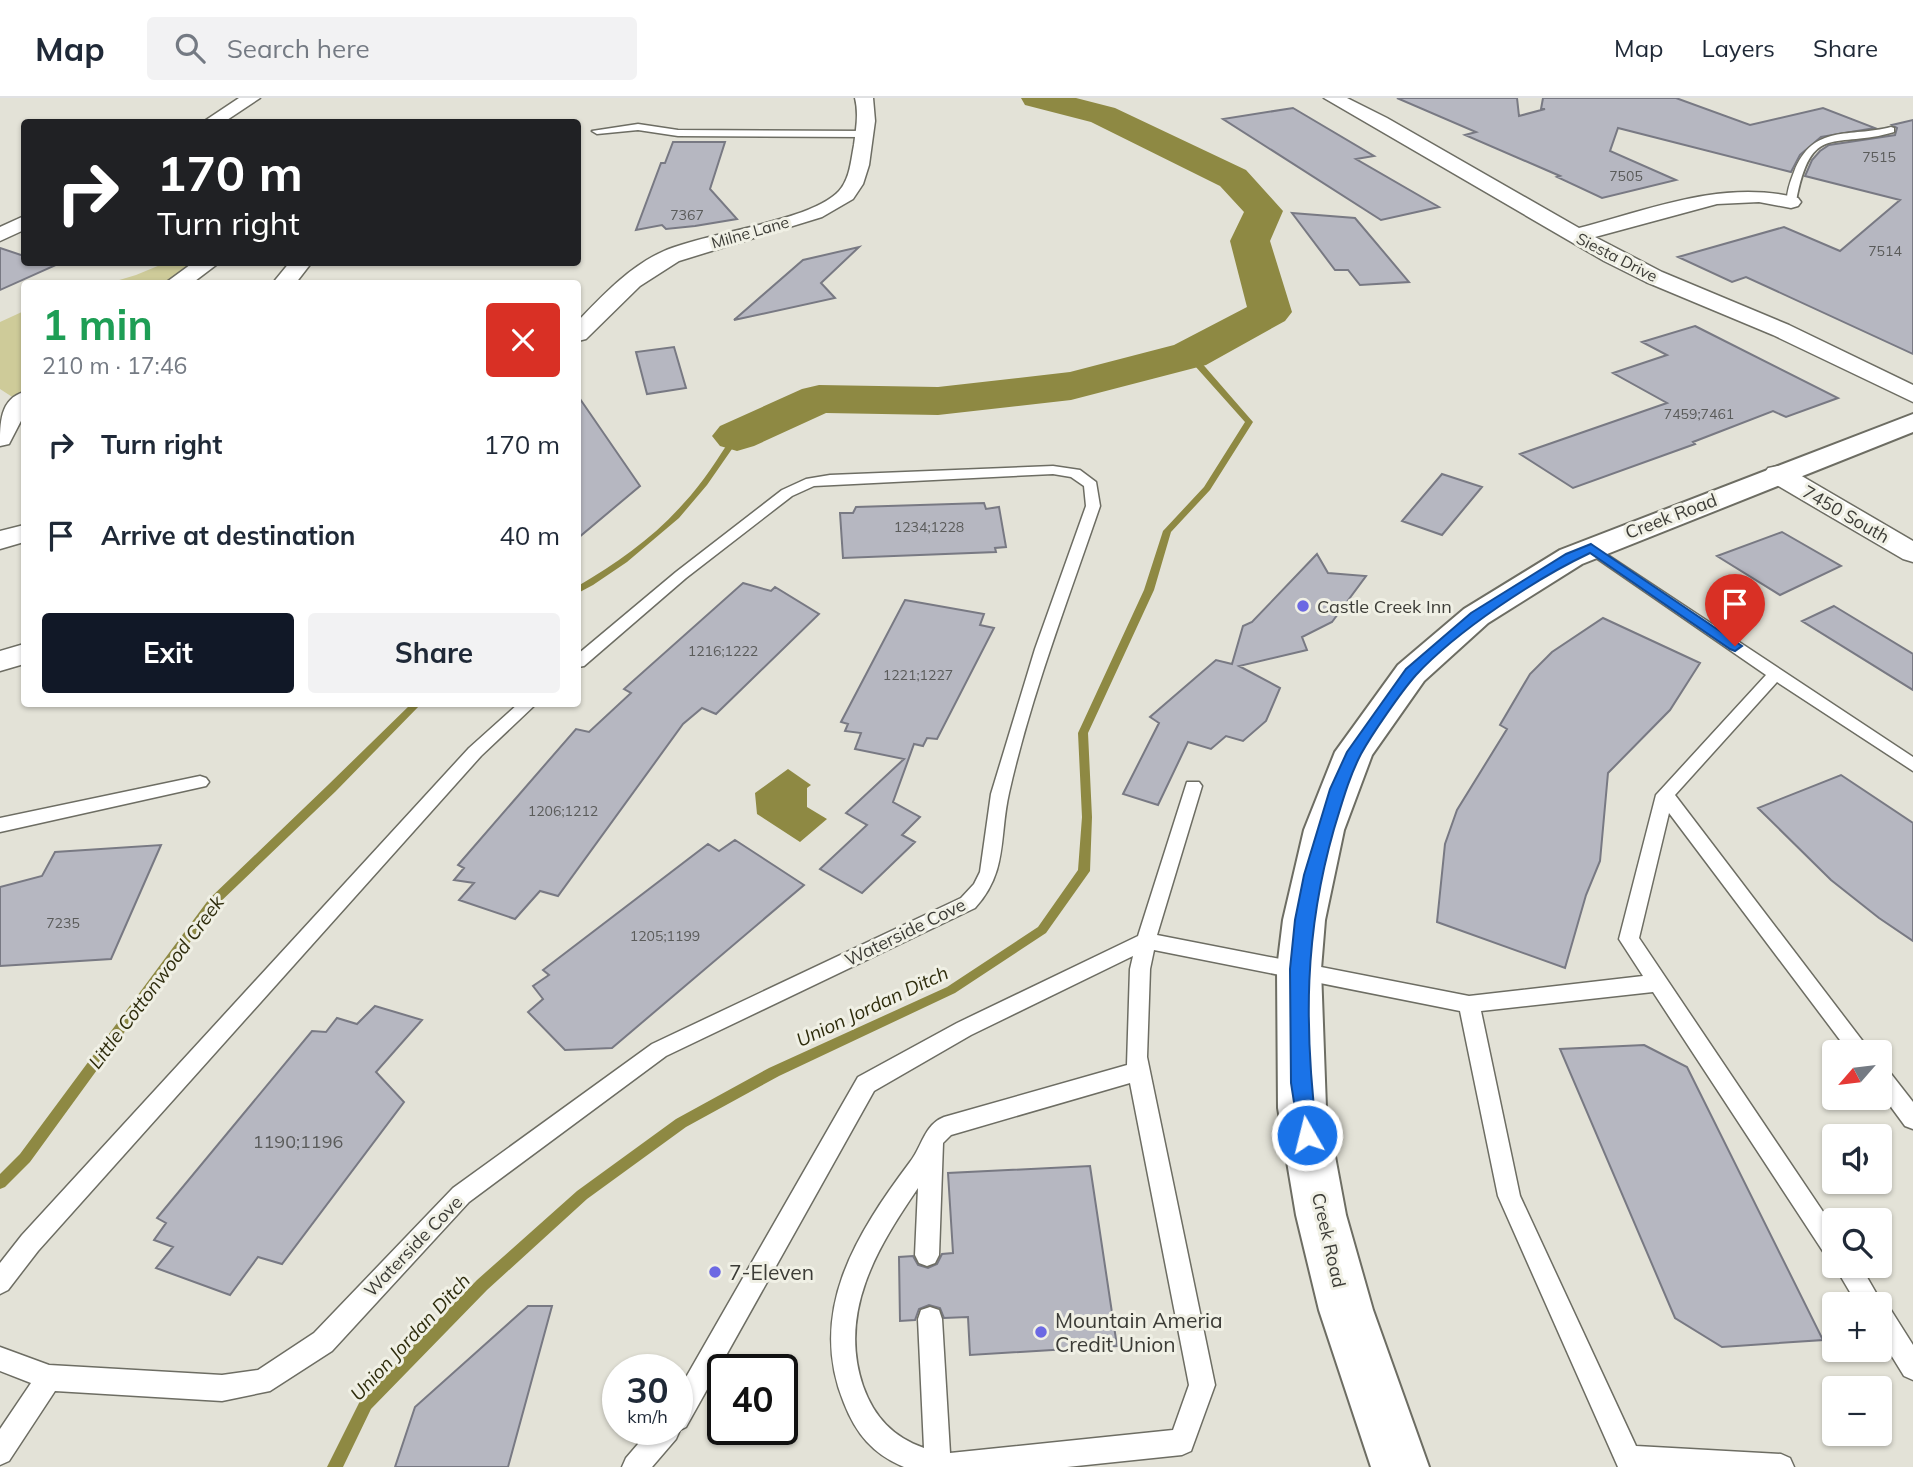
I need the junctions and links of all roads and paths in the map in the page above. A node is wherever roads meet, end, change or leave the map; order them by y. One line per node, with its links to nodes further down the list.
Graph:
1 (251, 98): 4 (street)
2 (864, 98): 7 (street, Milne Lane)
3 (1333, 98): 11 (street, Siesta Drive)
4 (217, 119)
5 (1891, 130): 8 (lane)
6 (597, 131): 7 (lane)
7 (865, 134): 16 (street, Milne Lane)
8 (1791, 202): 11 (street)
9 (21, 224): 10 (street)
10 (0, 234)
11 (1576, 236): 17 (street, Siesta Drive)
12 (204, 266): 14 (street)
13 (299, 266): 15 (street)
14 (181, 280)
15 (286, 280)
16 (581, 331)
17 (1913, 395)
18 (21, 404): 21 (street)
19 (1913, 422): 22 (street, Creek Road)
20 (21, 426): 21 (street)
21 (1, 438)
22 (1778, 474): 25 (street, Creek Road); 26 (street, 7450 South)
23 (21, 535): 24 (street)
24 (0, 540)
25 (1591, 548): 30 (lane); 38 (street, Creek Road)
26 (1913, 553)
27 (21, 655): 29 (street)
28 (581, 659): 53 (lane, Waterside Cove)
29 (0, 661)
30 (1776, 674): 32 (lane); 35 (lane)
31 (525, 707): 48 (lane)
32 (1913, 765)
33 (200, 782): 36 (lane)
34 (1193, 786): 37 (lane)
35 (1665, 795): 39 (lane); 41 (lane)
36 (0, 825)
37 (1146, 941): 38 (lane); 42 (lane); 54 (lane)
38 (1299, 969): 40 (lane); 59 (street, Creek Road)
39 (1658, 983): 40 (lane); 46 (lane)
40 (1469, 1004): 60 (lane)
41 (1852, 1040)
42 (1139, 1070): 45 (lane); 58 (lane)
43 (1892, 1092): 44 (lane)
44 (1913, 1119)
45 (932, 1146): 47 (lane); 58 (lane)
46 (1822, 1230)
47 (928, 1255)
48 (0, 1282)
49 (930, 1319): 58 (lane)
50 (1892, 1335): 52 (lane)
51 (0, 1359): 53 (lane, Waterside Cove)
52 (1913, 1367)
53 (49, 1378): 56 (lane)
54 (693, 1390)
55 (654, 1445): 57 (lane)
56 (0, 1452)
57 (635, 1467)
58 (939, 1467)
59 (1400, 1467)
60 (1782, 1467)

